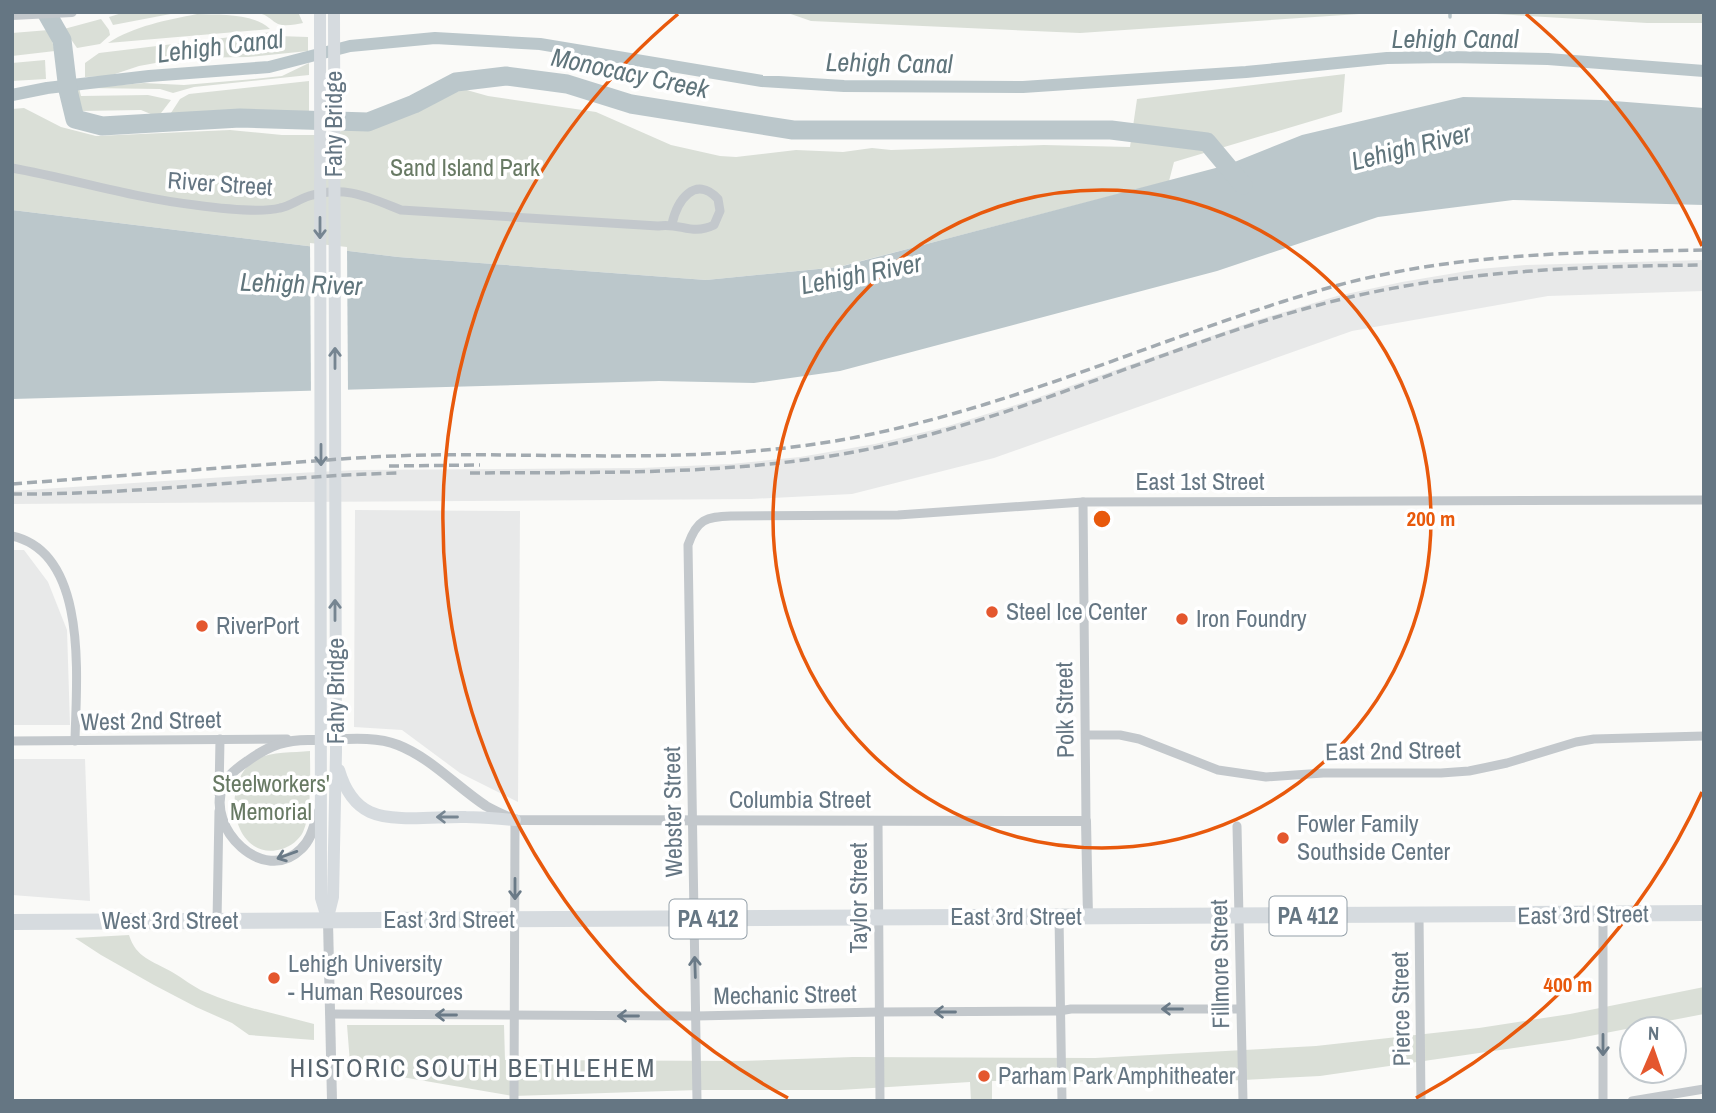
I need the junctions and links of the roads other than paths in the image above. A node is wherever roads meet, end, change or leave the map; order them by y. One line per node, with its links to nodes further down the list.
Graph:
1 (320, 12): 18 (main road, Fahy Bridge, one-way to 18)
2 (334, 12): 17 (main road, Fahy Bridge, one-way to 2)
3 (70, 13): 4 (street)
4 (12, 15)
5 (12, 168): 6 (street, River Street)
6 (672, 224): 6 (street, River Street)
7 (1704, 500): 8 (street, East 1st Street)
8 (1083, 502): 9 (street, East 1st Street); 11 (street, Polk Street)
9 (698, 524): 21 (street, Webster Street)
10 (12, 536): 16 (street)
11 (1087, 735): 12 (street, East 2nd Street); 23 (street, Polk Street)
12 (1704, 736)
13 (220, 739): 14 (street, West 2nd Street); 16 (street, West 2nd Street); 19 (street)
14 (290, 739): 19 (street); 20 (street)
15 (12, 741): 16 (street, West 2nd Street)
16 (75, 741)
17 (336, 752): 20 (main road, one-way to 17); 35 (main road, Fahy Bridge)
18 (322, 801): 19 (street, one-way to 19); 35 (main road, Fahy Bridge)
19 (219, 805): 34 (street)
20 (515, 820): 21 (street, Columbia Street); 33 (street, one-way to 33)
21 (694, 821): 22 (street, Columbia Street); 32 (street, Webster Street)
22 (878, 821): 23 (street, Columbia Street); 31 (street, Taylor Street)
23 (1086, 821): 29 (street, Polk Street)
24 (1237, 825): 30 (street, Fillmore Street)
25 (1704, 914): 26 (highway, East 3rd Street / PA 412)
26 (1603, 915): 27 (highway, East 3rd Street / PA 412); 51 (street, one-way to 51)
27 (1419, 916): 30 (highway, East 3rd Street / PA 412); 50 (street, Pierce Street)
28 (1059, 917): 29 (highway, East 3rd Street / PA 412); 31 (highway, East 3rd Street / PA 412); 38 (street)
29 (1088, 917): 30 (highway, East 3rd Street / PA 412)
30 (1238, 917): 37 (street, Fillmore Street)
31 (878, 918): 32 (highway, East 3rd Street / PA 412); 39 (street, Taylor Street)
32 (693, 919): 33 (highway, East 3rd Street / PA 412); 42 (street, Webster Street, one-way to 32)
33 (515, 920): 35 (highway, East 3rd Street / PA 412); 41 (street)
34 (217, 921): 35 (highway, West 3rd Street / PA 412); 36 (highway, West 3rd Street / PA 412)
35 (328, 921): 40 (street)
36 (12, 922)
37 (1240, 1009): 38 (street, Mechanic Street, one-way to 38); 49 (street, Fillmore Street)
38 (1059, 1011): 39 (street, Mechanic Street, one-way to 39); 48 (street)
39 (879, 1012): 42 (street, Mechanic Street); 47 (street, Taylor Street)
40 (330, 1014): 41 (street, Mechanic Street, one-way to 40); 44 (street)
41 (514, 1015): 42 (street, Mechanic Street, one-way to 41); 45 (street)
42 (696, 1016): 46 (street, Webster Street)
43 (1704, 1089): 52 (street)
44 (332, 1101)
45 (514, 1101)
46 (697, 1101)
47 (880, 1101)
48 (1062, 1101)
49 (1243, 1101)
50 (1421, 1101)
51 (1603, 1101)
52 (1632, 1101)

